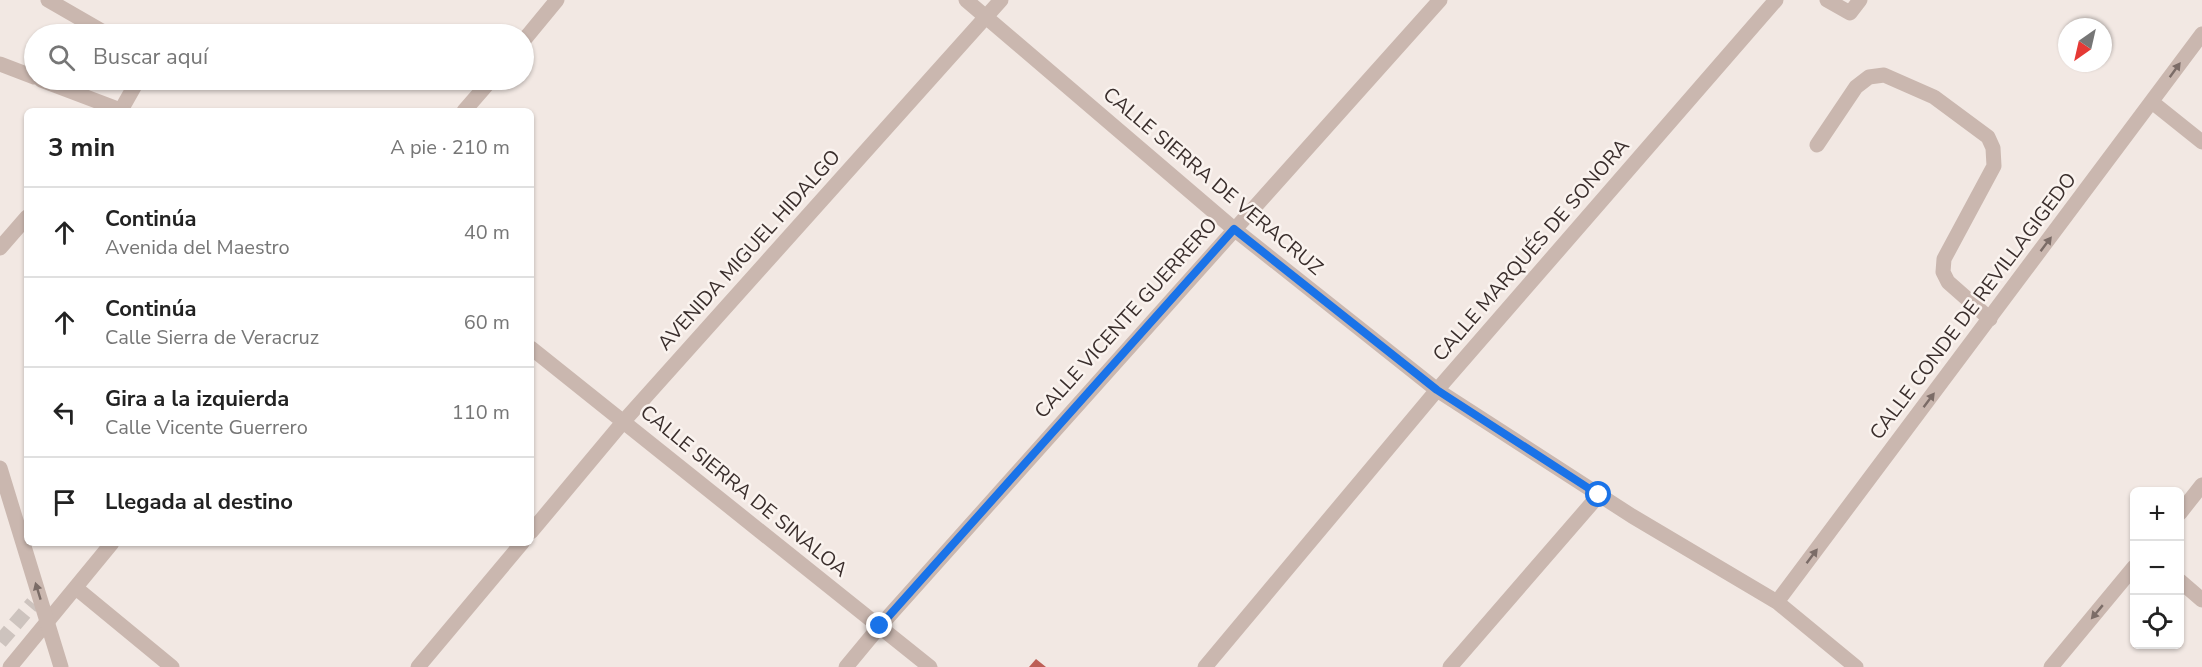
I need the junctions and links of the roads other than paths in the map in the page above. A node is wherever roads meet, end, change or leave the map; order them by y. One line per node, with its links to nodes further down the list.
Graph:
1 (48, 0): 10 (street)
2 (557, 0): 11 (street)
3 (966, 0): 9 (street, CALLE SIERRA DE VERACRUZ)
4 (1001, 0): 9 (street, AVENIDA MIGUEL HIDALGO)
5 (1440, 0): 25 (street, CALLE VICENTE GUERRERO)
6 (1776, 0): 29 (street, CALLE MARQUÉS DE SONORA)
7 (1827, 0): 8 (street)
8 (1860, 0)
9 (988, 17): 25 (street, CALLE SIERRA DE VERACRUZ); 30 (street, AVENIDA MIGUEL HIDALGO)
10 (90, 24)
11 (534, 28)
12 (2202, 34): 18 (street, CALLE CONDE DE REVILLAGIGEDO, one-way to 12)
13 (0, 64): 14 (street)
14 (24, 73)
15 (67, 90): 19 (street)
16 (133, 90): 20 (street)
17 (482, 90): 21 (street)
18 (2152, 102): 22 (street); 27 (street, CALLE CONDE DE REVILLAGIGEDO, one-way to 18)
19 (114, 108)
20 (124, 108)
21 (467, 108)
22 (2202, 142)
23 (1817, 145): 27 (street)
24 (24, 221): 26 (street)
25 (1234, 229): 29 (street, CALLE SIERRA DE VERACRUZ); 46 (street, CALLE VICENTE GUERRERO)
26 (0, 248)
27 (1990, 319): 44 (street, CALLE CONDE DE REVILLAGIGEDO, one-way to 27)
28 (534, 350): 30 (street, CALLE SIERRA DE SINALOA)
29 (1437, 390): 33 (street, CALLE SIERRA DE VERACRUZ); 53 (street, CALLE MARQUÉS DE SONORA)
30 (623, 422): 35 (street, AVENIDA MIGUEL HIDALGO); 46 (street, CALLE SIERRA DE SINALOA)
31 (0, 468): 36 (street, one-way to 31)
32 (2202, 485): 34 (street)
33 (1599, 495): 44 (street, CALLE SIERRA DE VERACRUZ); 54 (street)
34 (2184, 508)
35 (534, 528)
36 (24, 544)
37 (24, 546): 45 (street, one-way to 37)
38 (110, 546): 42 (street)
39 (519, 546): 50 (street)
40 (2130, 572): 56 (street, one-way to 56)
41 (2184, 584): 43 (street)
42 (76, 588): 45 (street); 49 (street)
43 (2202, 600)
44 (1777, 602): 55 (street, CALLE SIERRA DE VERACRUZ)
45 (48, 621): 47 (street); 48 (street)
46 (880, 626): 51 (street, CALLE VICENTE GUERRERO); 52 (street, CALLE SIERRA DE SINALOA)
47 (10, 667)
48 (61, 667)
49 (172, 667)
50 (418, 667)
51 (846, 667)
52 (930, 667)
53 (1205, 667)
54 (1450, 667)
55 (1856, 667)
56 (2051, 667)

